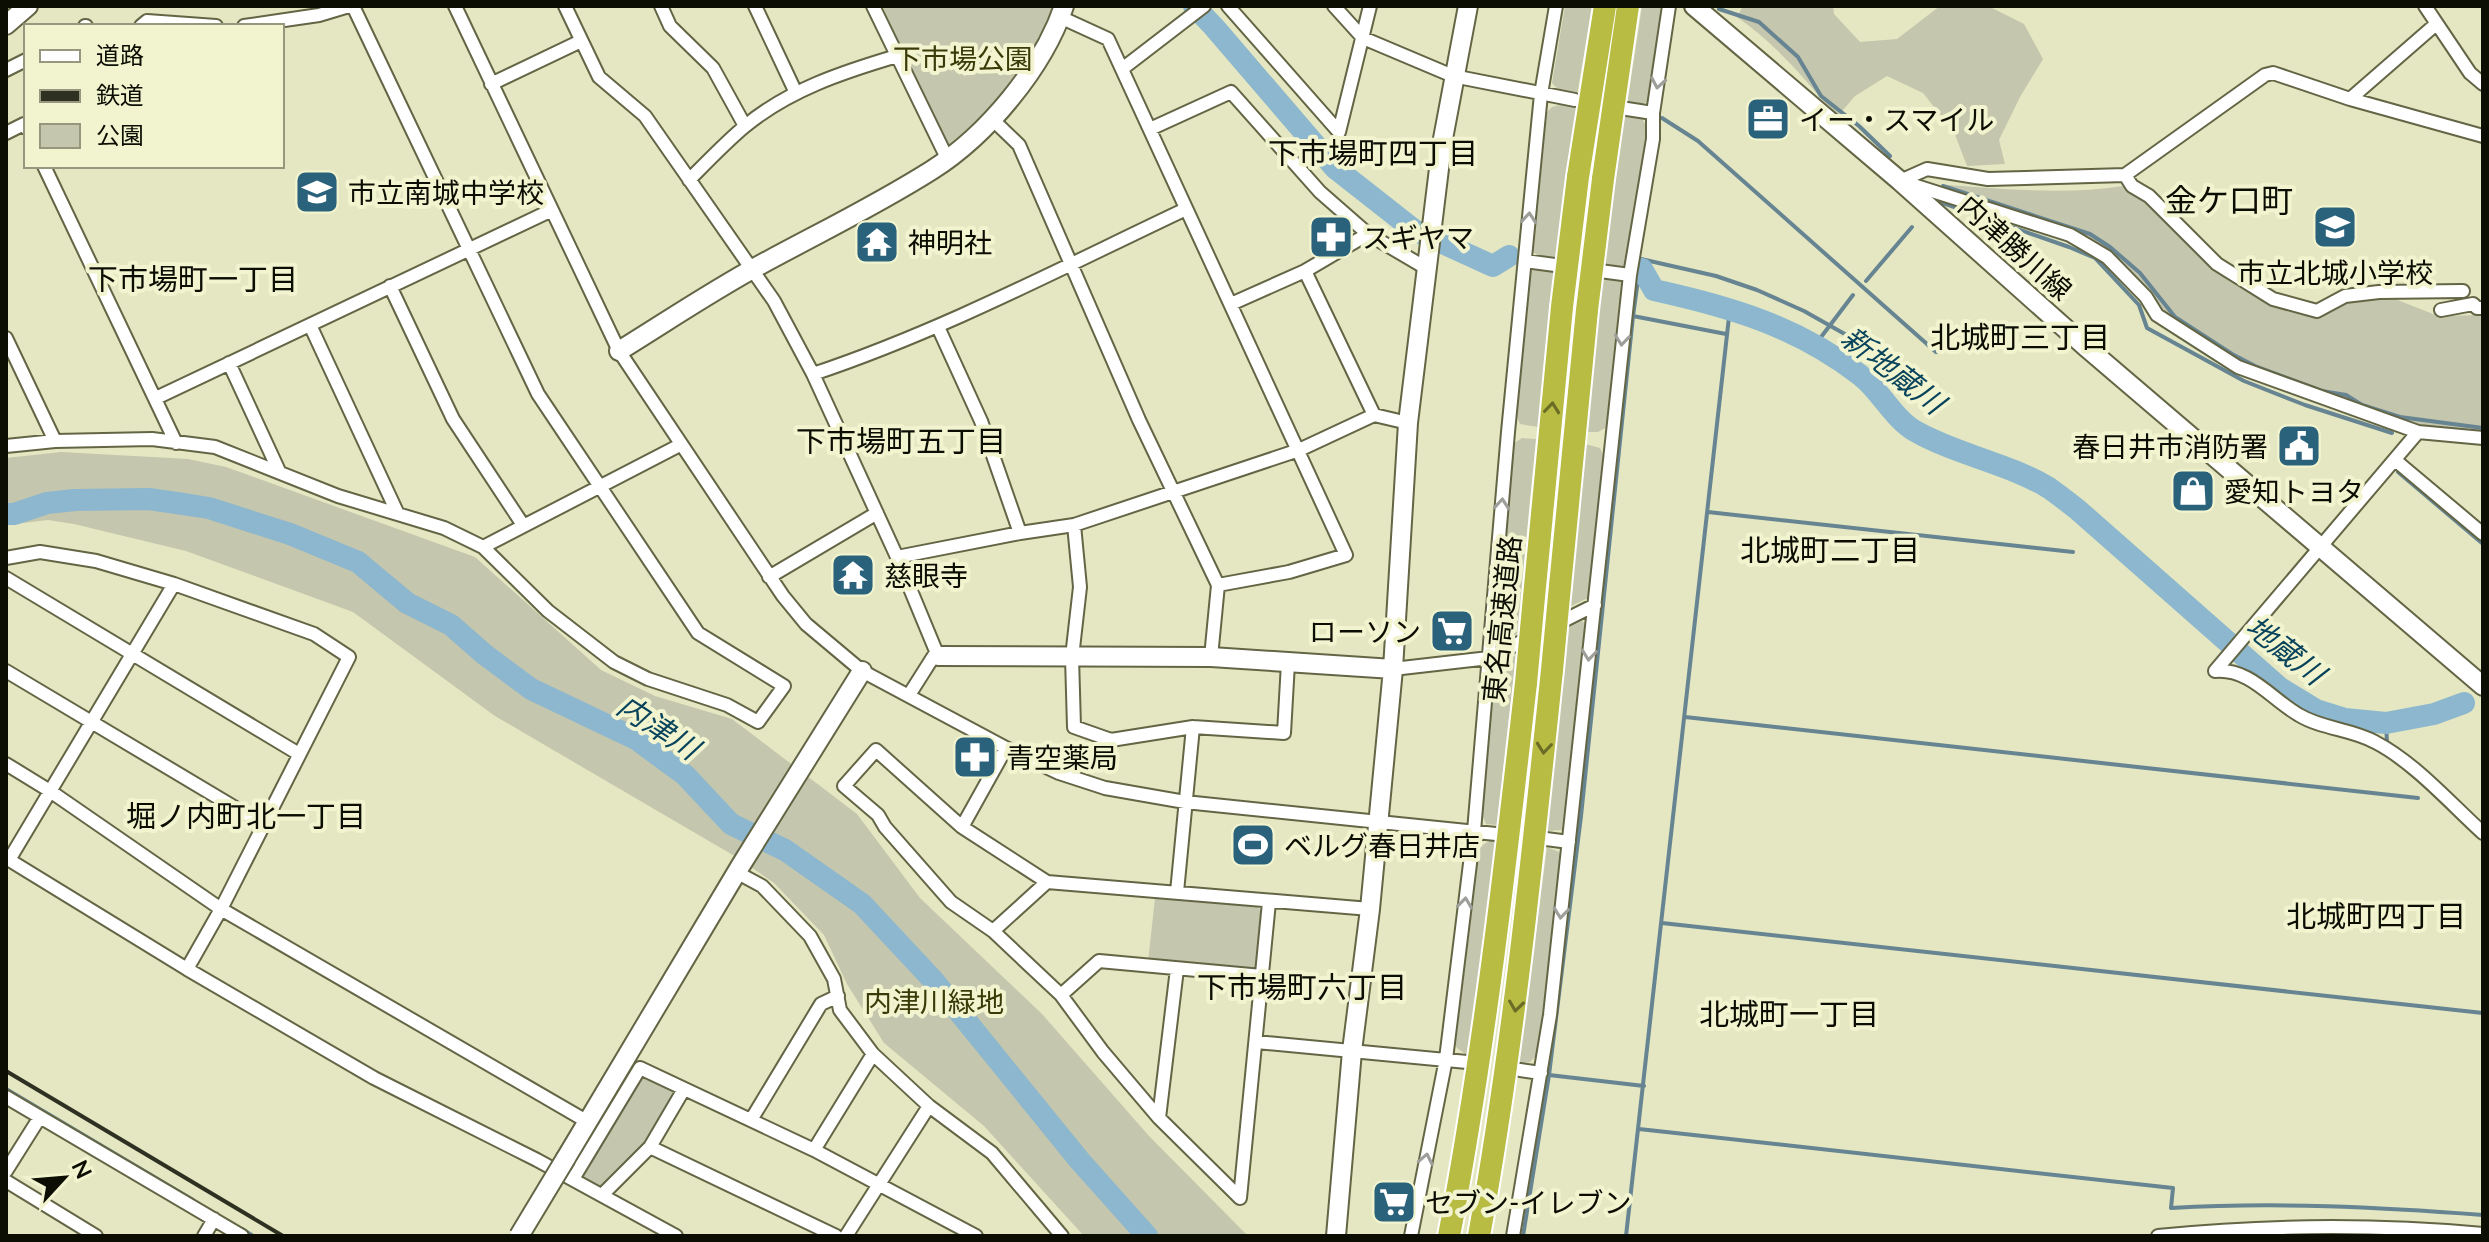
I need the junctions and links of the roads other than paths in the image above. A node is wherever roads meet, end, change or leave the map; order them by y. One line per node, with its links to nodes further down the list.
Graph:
1 (28, 6): 23 (street)
2 (351, 6): 22 (street); 52 (street)
3 (455, 6): 32 (street)
4 (565, 6): 26 (street)
5 (661, 6): 41 (street)
6 (755, 6): 34 (street)
7 (873, 6): 27 (street)
8 (1204, 6): 29 (street)
9 (1228, 6): 25 (street)
10 (1334, 6): 25 (street)
11 (1370, 6): 25 (street)
12 (1468, 6): 31 (street)
13 (1556, 6): 35 (street)
14 (1605, 6): 162 (highway, 東名高速道路, one-way to 14, bridge)
15 (1669, 6): 39 (street, one-way to 39)
16 (1694, 6): 48 (street, 内津勝川線)
17 (2425, 6): 24 (street)
18 (1628, 7): 174 (highway, 東名高速道路, one-way to 174, bridge)
19 (1062, 12): 29 (street); 40 (street)
20 (143, 24): 21 (street)
21 (188, 24)
22 (258, 24)
23 (6, 25)
24 (2435, 25): 33 (street); 36 (street)
25 (1363, 38): 31 (street)
26 (581, 41): 32 (street); 47 (street)
27 (897, 56): 34 (street); 44 (street)
28 (24, 61): 30 (street)
29 (1122, 69): 42 (street)
30 (6, 70)
31 (1453, 76): 35 (street); 55 (street)
32 (491, 84): 50 (street)
33 (2483, 84)
34 (796, 93): 41 (street)
35 (1541, 94): 37 (street); 53 (street, one-way to 35)
36 (2350, 99): 43 (street); 46 (street)
37 (1575, 100)
38 (1627, 109): 39 (street)
39 (1653, 113): 58 (street)
40 (992, 119): 44 (street); 54 (street)
41 (745, 126): 47 (street)
42 (1150, 129): 49 (street); 51 (street)
43 (2483, 136)
44 (947, 158): 56 (street)
45 (45, 168): 71 (street)
46 (2125, 175): 48 (street); 60 (street)
47 (689, 180): 56 (street)
48 (1900, 181): 74 (street); 92 (street, 内津勝川線)
49 (1186, 209): 54 (street); 61 (street)
50 (552, 210): 52 (street); 67 (street)
51 (1368, 234): 55 (street); 57 (street)
52 (469, 248): 59 (street); 83 (street)
53 (1525, 261): 58 (street); 104 (street, one-way to 53)
54 (1073, 262): 65 (street); 84 (street)
55 (1427, 264): 73 (street)
56 (751, 270): 67 (street); 70 (street)
57 (1305, 271): 61 (street); 72 (street)
58 (1630, 275): 99 (street, one-way to 99)
59 (390, 286): 64 (street); 87 (street)
60 (2463, 291)
61 (1231, 304): 80 (street)
62 (2483, 308): 63 (street)
63 (2441, 310)
64 (310, 325): 69 (street); 85 (street)
65 (938, 327): 70 (street); 89 (street)
66 (6, 338): 68 (street)
67 (619, 351): 78 (street)
68 (12, 362): 76 (street)
69 (229, 363): 71 (street); 82 (street)
70 (813, 374): 86 (street)
71 (156, 398): 77 (street)
72 (1374, 415): 73 (street); 80 (street)
73 (1408, 423): 106 (street)
74 (2418, 432): 75 (street); 81 (street)
75 (2483, 438)
76 (55, 441): 77 (street); 79 (street)
77 (176, 443): 82 (street)
78 (680, 445): 83 (street); 95 (street)
79 (6, 446)
80 (1299, 450): 84 (street); 98 (street)
81 (2395, 460): 90 (street); 92 (street)
82 (279, 471): 85 (street)
83 (599, 487): 87 (street); 91 (street)
84 (1172, 492): 88 (street); 98 (street)
85 (397, 512): 91 (street)
86 (877, 513): 93 (street); 95 (street)
87 (523, 525): 91 (street)
88 (1074, 525): 89 (street); 102 (street)
89 (1020, 533): 93 (street)
90 (2483, 534)
91 (483, 547)
92 (2320, 547): 109 (street, 内津勝川線); 122 (street)
93 (897, 557): 101 (street)
94 (6, 558): 97 (street)
95 (769, 577): 108 (street)
96 (6, 578): 100 (street)
97 (174, 584): 100 (street); 114 (street)
98 (1218, 585): 103 (street)
99 (1595, 605): 104 (street); 125 (street, one-way to 125)
100 (132, 655): 111 (street); 114 (street)
101 (936, 655): 102 (street); 110 (street)
102 (1072, 657): 103 (street); 112 (street)
103 (1211, 657): 105 (street)
104 (1489, 658): 106 (street); 121 (street)
105 (1288, 663): 106 (street); 112 (street)
106 (1393, 669): 118 (street)
107 (6, 671): 111 (street)
108 (862, 671): 110 (street); 127 (street)
109 (2483, 686)
110 (909, 695): 113 (street)
111 (91, 723): 116 (street); 119 (street)
112 (1193, 727): 117 (street)
113 (1006, 748): 117 (street); 120 (street)
114 (299, 754): 119 (street)
115 (6, 764): 116 (street)
116 (50, 791): 126 (street); 131 (street)
117 (1185, 802): 118 (street); 129 (street)
118 (1379, 821): 121 (street); 132 (street)
119 (264, 825): 131 (street)
120 (962, 827): 128 (street); 133 (street)
121 (1474, 831): 123 (street); 142 (street, one-way to 121)
122 (2483, 833)
123 (1496, 834)
124 (1546, 839): 125 (street)
125 (1569, 842): 145 (street, one-way to 145)
126 (8, 859): 134 (street)
127 (738, 868): 138 (street); 152 (street)
128 (1047, 882): 129 (street); 133 (street)
129 (1177, 892): 130 (street)
130 (1269, 902): 132 (street); 136 (street)
131 (221, 909): 134 (street); 152 (street)
132 (1370, 909): 140 (street)
133 (993, 931): 137 (street)
134 (187, 969): 156 (street)
135 (1177, 969): 136 (street); 137 (street); 150 (street)
136 (1262, 976): 139 (street)
137 (1061, 995): 150 (street)
138 (838, 996): 141 (street); 151 (street)
139 (1256, 1042): 140 (street); 150 (street)
140 (1352, 1051): 142 (street); 172 (street)
141 (873, 1054): 148 (street); 154 (street)
142 (1446, 1059): 143 (street); 173 (street, one-way to 142)
143 (1467, 1062)
144 (1520, 1070): 145 (street)
145 (1541, 1073): 175 (street)
146 (684, 1089): 151 (street); 153 (street); 156 (street)
147 (6, 1097): 149 (street)
148 (929, 1106): 158 (street); 171 (street)
149 (40, 1117): 155 (street); 160 (street)
150 (1159, 1118)
151 (751, 1120): 154 (street)
152 (588, 1122): 166 (street, bridge)
153 (650, 1147): 159 (street); 168 (street)
154 (814, 1150): 158 (street)
155 (6, 1171)
156 (573, 1179): 159 (street)
157 (6, 1181): 163 (street)
158 (880, 1183): 169 (street); 170 (street)
159 (602, 1195): 167 (street)
160 (214, 1219): 164 (street); 165 (street)
161 (2483, 1234): 176 (street)
162 (1450, 1235)
163 (96, 1236)
164 (204, 1236)
165 (242, 1236)
166 (519, 1236)
167 (676, 1236)
168 (836, 1236)
169 (846, 1236)
170 (976, 1236)
171 (1062, 1236)
172 (1336, 1236)
173 (1411, 1236)
174 (1479, 1236)
175 (1513, 1236)
176 (2158, 1236)

